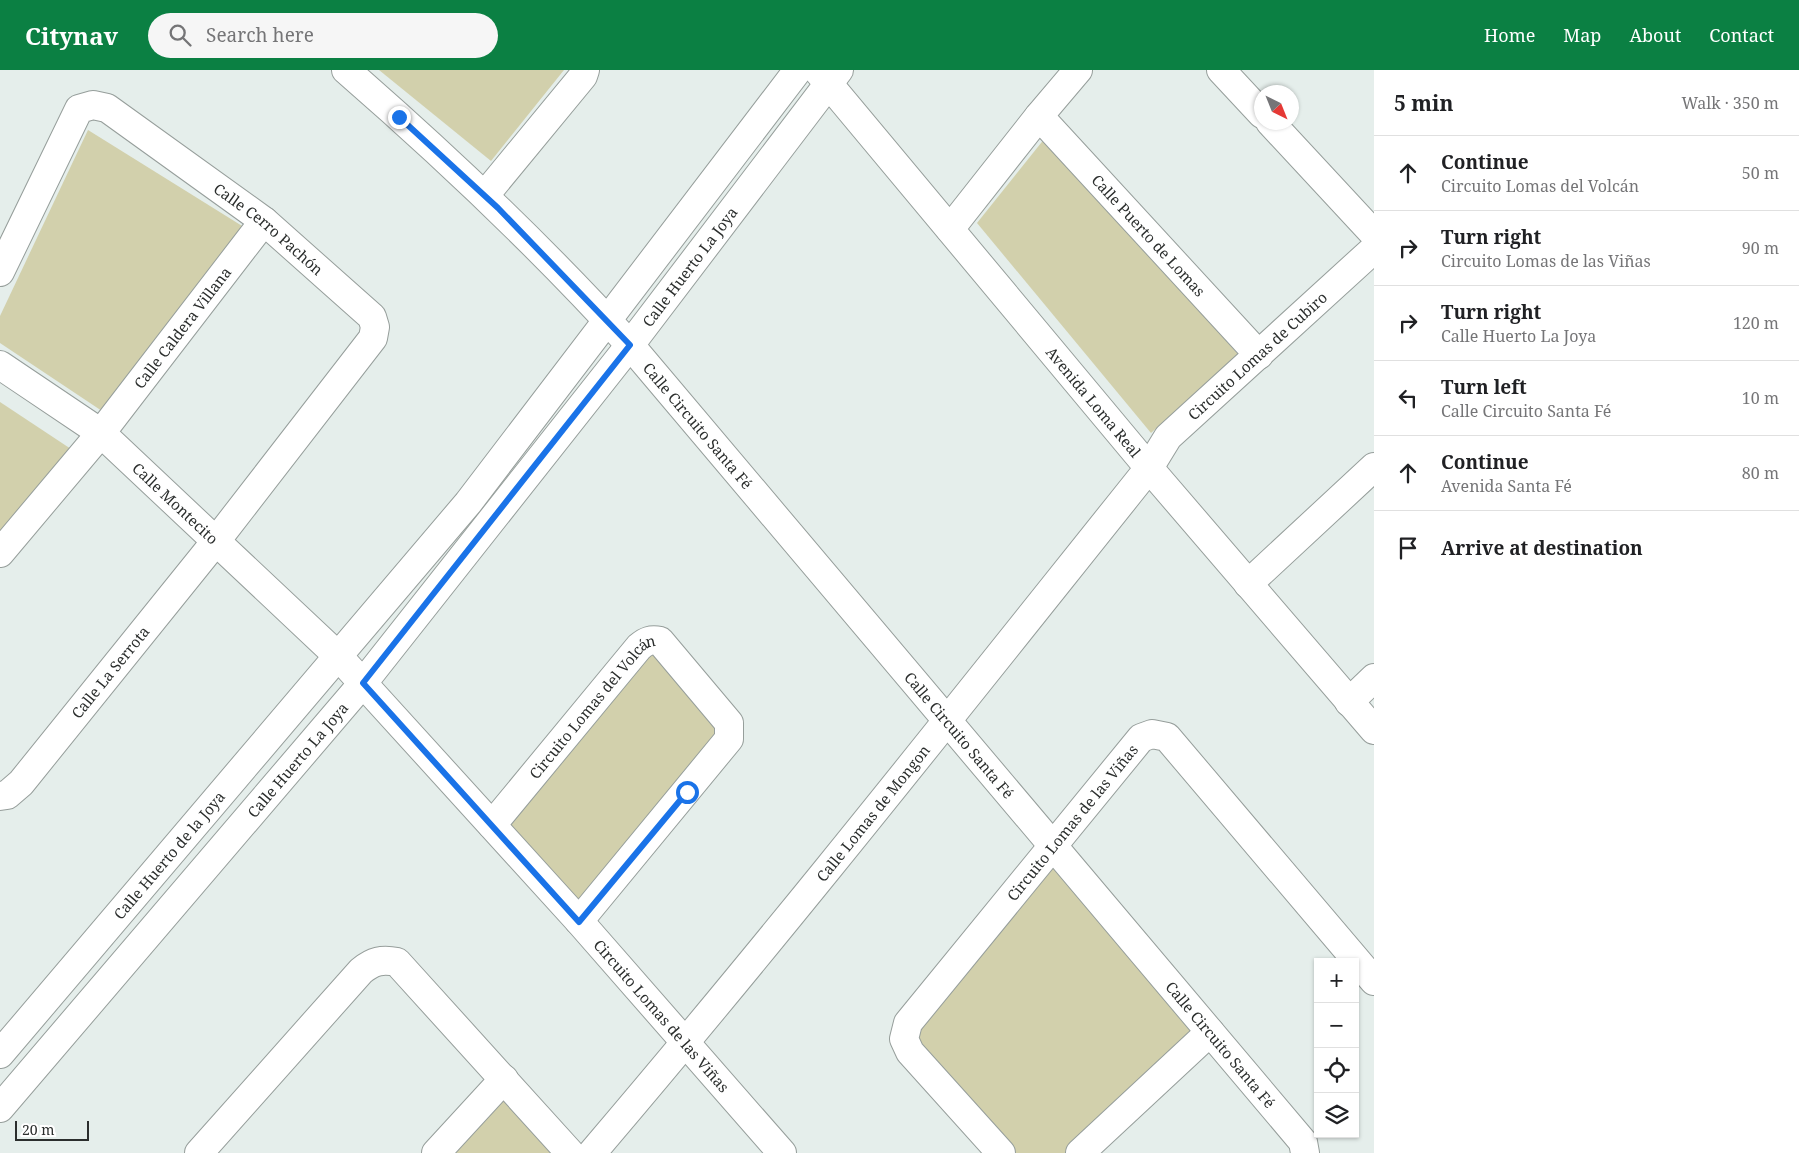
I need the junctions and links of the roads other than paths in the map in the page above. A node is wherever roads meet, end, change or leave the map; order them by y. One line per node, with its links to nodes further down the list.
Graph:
1 (346, 70): 10 (street, Calle Circuito Santa Fé)
2 (585, 70): 10 (street)
3 (798, 70): 16 (street)
4 (1078, 70): 8 (street)
5 (1221, 70): 7 (street)
6 (828, 74): 12 (street, Avenida Loma Real); 17 (street, Calle Huerto La Joya)
7 (1254, 105)
8 (1039, 116): 12 (street); 18 (street, Calle Puerto de Lomas)
9 (1277, 130): 13 (street)
10 (485, 195): 16 (street, Calle Circuito Santa Fé)
11 (264, 222): 15 (street, Calle Cerro Pachón); 20 (street, Calle Caldera Villana); 23 (street, Calle Cerro Pachón)
12 (950, 229): 22 (street, Avenida Loma Real)
13 (1374, 234)
14 (1374, 249): 18 (street, Circuito Lomas de Cubiro)
15 (0, 272)
16 (608, 321): 17 (street, Calle Circuito Santa Fé); 26 (street)
17 (630, 345): 28 (street, Calle Huerto La Joya); 30 (street, Calle Circuito Santa Fé)
18 (1259, 355): 22 (street, Circuito Lomas de Cubiro)
19 (0, 365): 20 (street, Calle Montecito)
20 (101, 433): 23 (street, Calle Montecito); 24 (street, Calle Caldera Villana)
21 (1374, 467): 25 (street)
22 (1149, 468): 25 (street, Avenida Loma Real); 30 (street, Calle Lomas de Mongon)
23 (216, 541): 26 (street, Calle Montecito); 32 (street, Calle La Serrota)
24 (0, 553)
25 (1248, 584): 29 (street, Avenida Loma Real)
26 (339, 657): 28 (street, Circuito Lomas de las Viñas); 39 (street, Calle Huerto de la Joya)
27 (1374, 678): 29 (street)
28 (363, 683): 33 (street, Circuito Lomas de las Viñas); 41 (street, Calle Huerto La Joya)
29 (1349, 702): 31 (street, Avenida Loma Real)
30 (947, 720): 34 (street, Calle Circuito Santa Fé); 38 (street, Calle Lomas de Mongon)
31 (1374, 730)
32 (0, 796)
33 (492, 825): 35 (street, Circuito Lomas de las Viñas); 35 (street, Circuito Lomas del Volcán)
34 (1053, 846): 36 (street, Circuito Lomas de las Viñas); 37 (street, Calle Circuito Santa Fé); 47 (street, Circuito Lomas de las Viñas)
35 (579, 922): 38 (street, Circuito Lomas de las Viñas)
36 (1374, 981)
37 (1210, 1032): 48 (street); 49 (street, Calle Circuito Santa Fé)
38 (684, 1044): 45 (street, Calle Lomas de Mongon); 46 (street, Circuito Lomas de las Viñas)
39 (0, 1054)
40 (504, 1079): 42 (street); 43 (street); 44 (street)
41 (0, 1108)
42 (199, 1153)
43 (436, 1153)
44 (570, 1153)
45 (592, 1153)
46 (782, 1153)
47 (1001, 1153)
48 (1080, 1153)
49 (1305, 1153)

